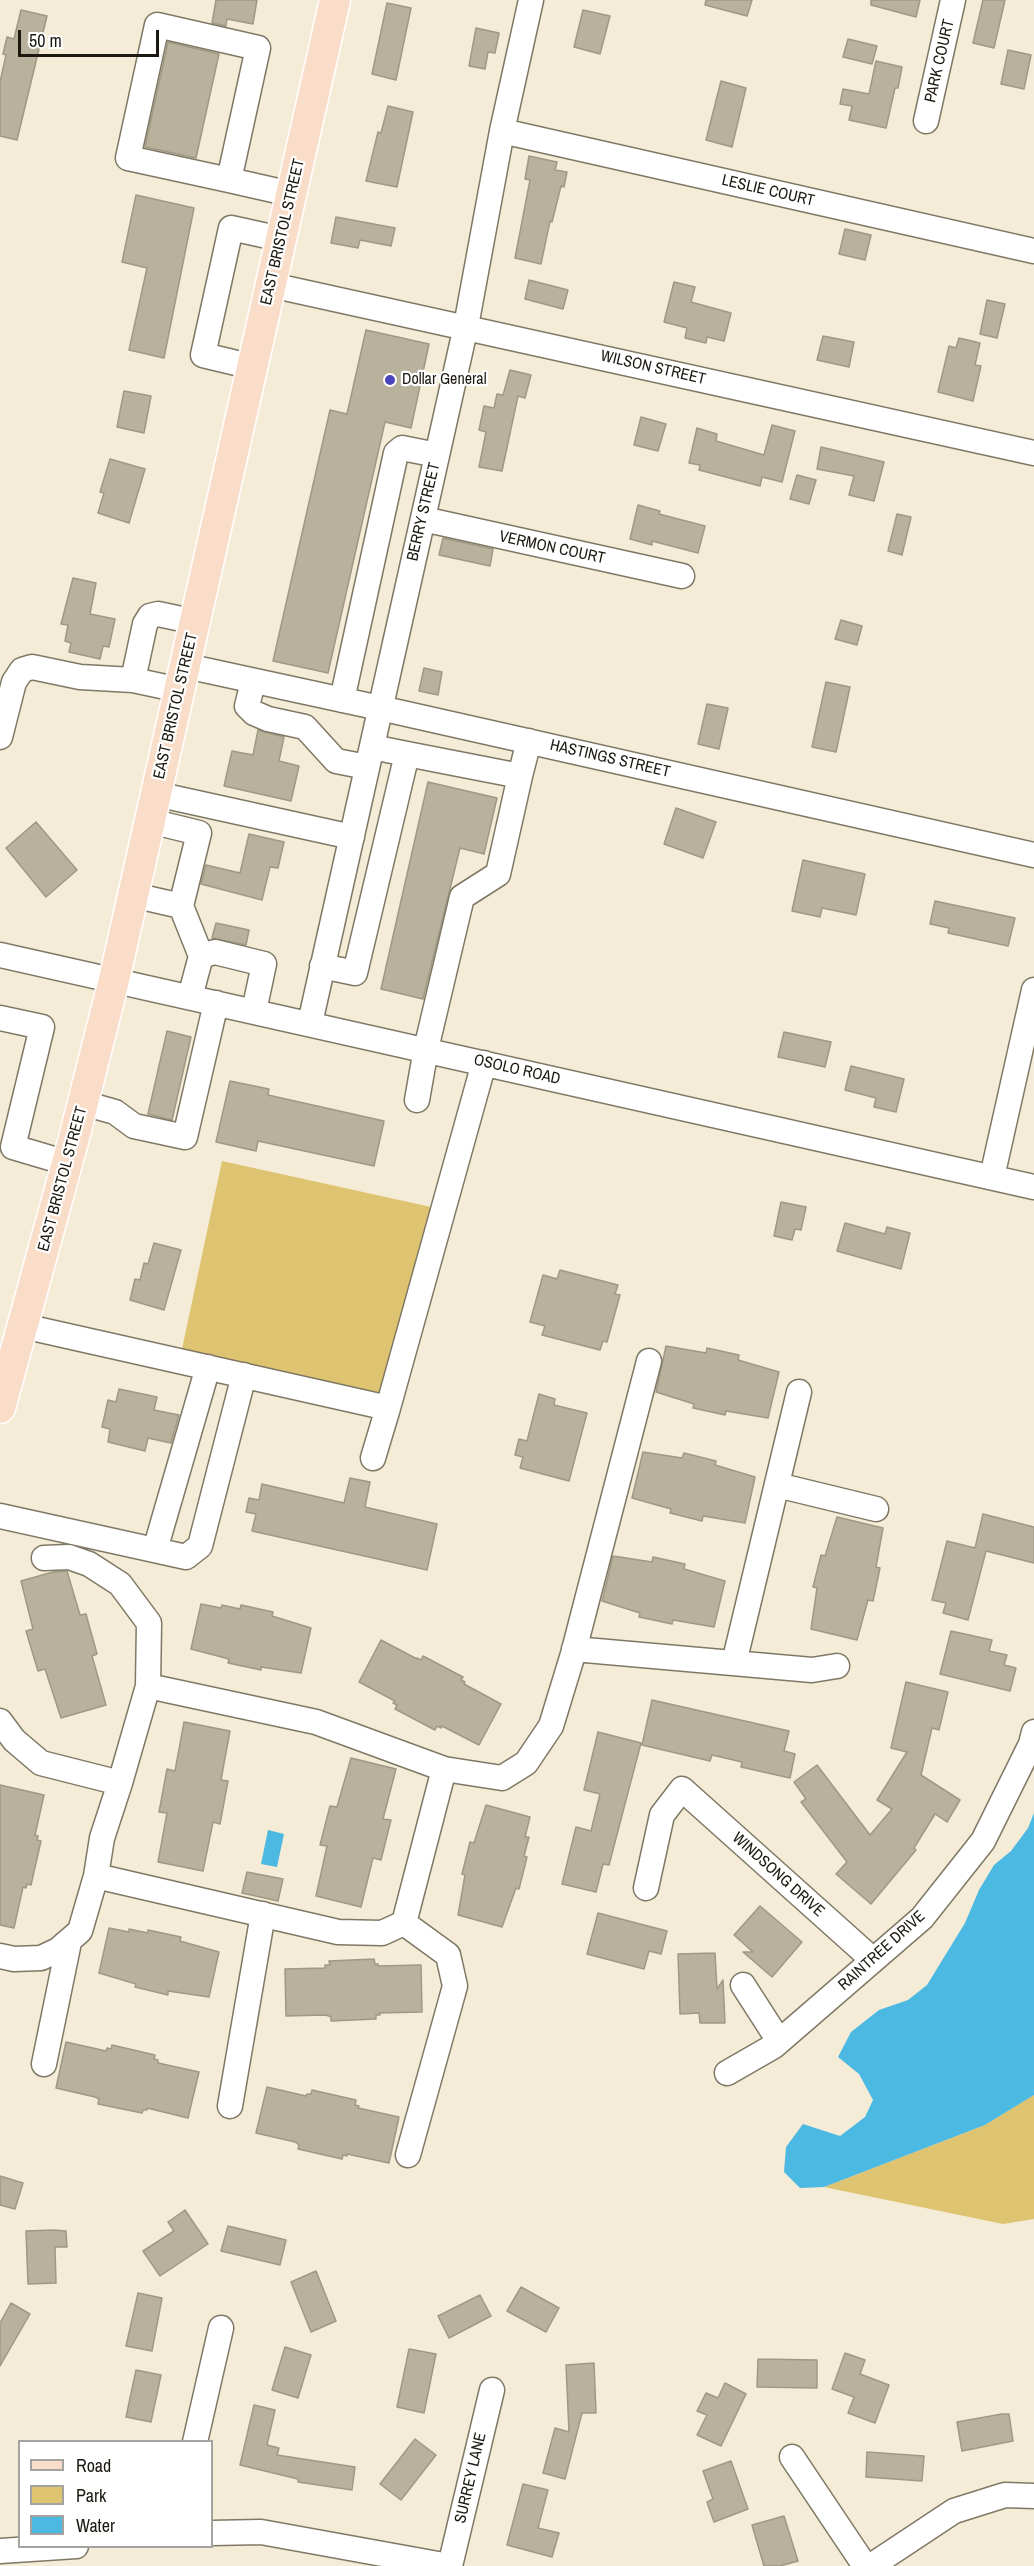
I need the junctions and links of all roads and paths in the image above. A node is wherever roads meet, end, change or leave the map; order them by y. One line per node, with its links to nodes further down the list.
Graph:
1 (335, 0): 7 (main road, EAST BRISTOL STREET)
2 (531, 0): 5 (street, BERRY STREET)
3 (953, 0): 4 (street, PARK COURT)
4 (926, 121)
5 (502, 131): 9 (street, LESLIE COURT); 11 (street, BERRY STREET)
6 (229, 180): 6 (street); 7 (street)
7 (291, 194): 8 (main road, EAST BRISTOL STREET)
8 (281, 239): 10 (main road, EAST BRISTOL STREET); 12 (street)
9 (1034, 251)
10 (271, 285): 11 (street, WILSON STREET); 12 (main road, EAST BRISTOL STREET)
11 (466, 326): 13 (street, WILSON STREET); 14 (street, BERRY STREET)
12 (253, 367): 17 (main road, EAST BRISTOL STREET)
13 (1034, 453)
14 (437, 455): 15 (street, BERRY STREET); 21 (street)
15 (423, 519): 16 (street, VERMON COURT); 22 (street, BERRY STREET)
16 (682, 576)
17 (196, 622): 18 (main road, EAST BRISTOL STREET); 19 (street)
18 (183, 678): 19 (street, HASTINGS STREET); 20 (street, HASTINGS STREET); 28 (main road, EAST BRISTOL STREET)
19 (133, 680): 23 (street, HASTINGS STREET)
20 (253, 682): 21 (street, HASTINGS STREET); 26 (street)
21 (342, 700): 22 (street, HASTINGS STREET)
22 (380, 708): 24 (street, HASTINGS STREET); 26 (street, BERRY STREET)
23 (0, 737)
24 (529, 741): 27 (street); 30 (street, HASTINGS STREET)
25 (407, 754): 26 (street); 27 (street); 35 (street)
26 (369, 757): 29 (street, BERRY STREET)
27 (520, 776): 43 (street)
28 (153, 808): 29 (street); 31 (main road, EAST BRISTOL STREET); 32 (street)
29 (352, 837): 35 (street, BERRY STREET)
30 (1034, 855)
31 (133, 895): 32 (street); 36 (main road, EAST BRISTOL STREET)
32 (181, 906): 34 (street)
33 (0, 955): 36 (street, OSOLO ROAD)
34 (201, 956): 38 (street); 40 (street)
35 (322, 966): 42 (street, BERRY STREET)
36 (114, 980): 38 (street, OSOLO ROAD); 46 (main road, EAST BRISTOL STREET)
37 (1034, 990): 49 (street)
38 (190, 997): 39 (street, OSOLO ROAD)
39 (216, 1003): 40 (street, OSOLO ROAD); 46 (street)
40 (254, 1011): 42 (street, OSOLO ROAD)
41 (0, 1018): 47 (street)
42 (310, 1023): 43 (street, OSOLO ROAD)
43 (426, 1050): 44 (street, OSOLO ROAD); 45 (street)
44 (484, 1063): 49 (street, OSOLO ROAD); 57 (street)
45 (417, 1100)
46 (83, 1102): 48 (main road, EAST BRISTOL STREET)
47 (7, 1147): 48 (street)
48 (68, 1163): 51 (main road, EAST BRISTOL STREET)
49 (992, 1177): 50 (street, OSOLO ROAD)
50 (1034, 1187)
51 (23, 1326): 53 (street); 56 (main road, EAST BRISTOL STREET)
52 (650, 1361): 64 (street)
53 (208, 1367): 54 (street); 62 (street)
54 (244, 1375): 57 (street); 62 (street)
55 (799, 1392): 59 (street)
56 (0, 1408)
57 (388, 1408): 58 (street)
58 (373, 1458)
59 (777, 1485): 60 (street); 65 (street)
60 (876, 1509)
61 (0, 1516): 62 (street)
62 (155, 1550)
63 (44, 1558): 67 (street)
64 (574, 1649): 65 (street); 70 (street)
65 (734, 1663): 66 (street)
66 (837, 1666)
67 (148, 1686): 70 (street); 71 (street)
68 (0, 1721): 71 (street)
69 (1034, 1732): 78 (street, RAINTREE DRIVE)
70 (444, 1769): 75 (street)
71 (120, 1783): 72 (street)
72 (96, 1876): 74 (street); 76 (street)
73 (646, 1888): 78 (street, WINDSONG DRIVE)
74 (263, 1914): 75 (street); 83 (street)
75 (404, 1923): 84 (street)
76 (69, 1942): 77 (street); 81 (street)
77 (0, 1956)
78 (873, 1960): 80 (street, RAINTREE DRIVE)
79 (743, 1985): 80 (street)
80 (779, 2041): 82 (street, RAINTREE DRIVE)
81 (44, 2064)
82 (727, 2073)
83 (230, 2106)
84 (408, 2156)
85 (221, 2328): 87 (street)
86 (492, 2390): 93 (street, SURREY LANE)
87 (195, 2440)
88 (792, 2457): 94 (street)
89 (1034, 2496): 95 (street)
90 (213, 2533): 93 (street)
91 (57, 2548): 92 (street)
92 (0, 2551)
93 (449, 2566)
94 (865, 2566)
95 (871, 2566)

